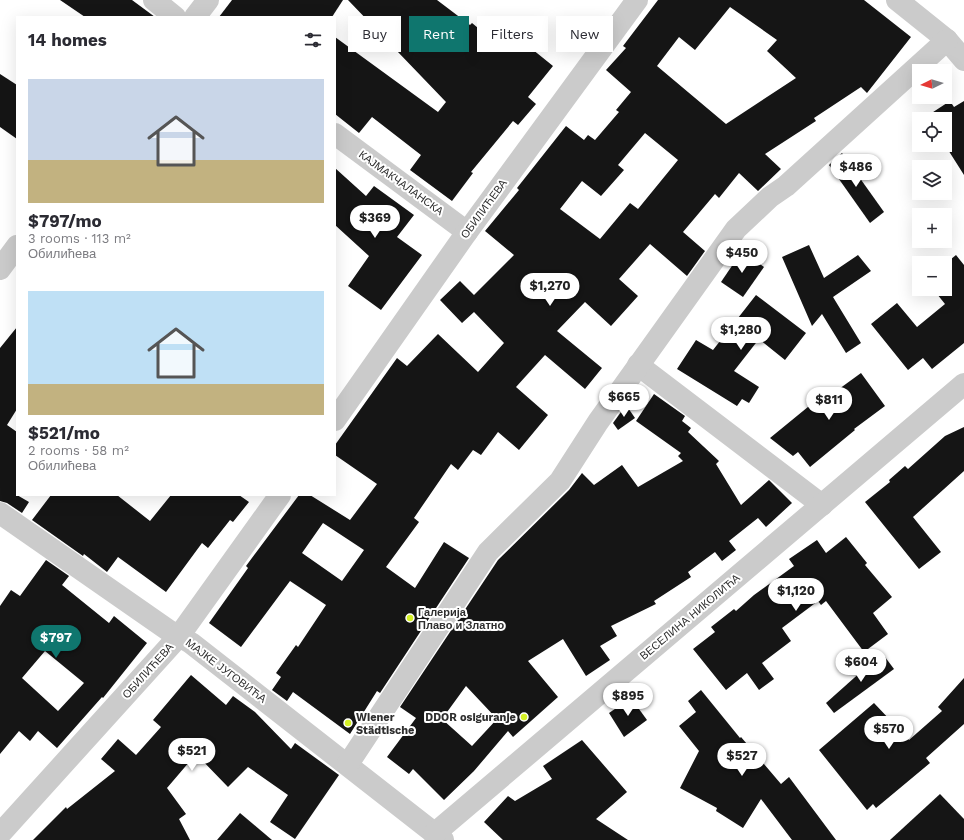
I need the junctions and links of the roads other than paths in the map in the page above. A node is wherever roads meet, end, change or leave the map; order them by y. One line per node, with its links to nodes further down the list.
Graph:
1 (154, 0): 5 (street)
2 (208, 0): 6 (street)
3 (637, 0): 10 (street, ОБИЛИЋЕВА)
4 (897, 0): 7 (street)
5 (174, 16)
6 (196, 16)
7 (947, 40): 8 (street); 13 (street)
8 (964, 60)
9 (336, 135): 10 (street, КАЈМАКЧАЛАНСКА)
10 (467, 232): 15 (street, ОБИЛИЋЕВА)
11 (16, 247): 12 (street)
12 (0, 269)
13 (638, 365): 17 (street); 20 (street)
14 (964, 384): 17 (street, ВЕСЕЛИНА НИКОЛИЋА)
15 (336, 419)
16 (279, 496): 19 (street, ОБИЛИЋЕВА)
17 (822, 505): 22 (street, ВЕСЕЛИНА НИКОЛИЋА)
18 (0, 512): 19 (street, МАЈКЕ ЈУГОВИЋА)
19 (179, 636): 20 (street, МАЈКЕ ЈУГОВИЋА); 21 (street, ОБИЛИЋЕВА)
20 (348, 764): 22 (street, МАЈКЕ ЈУГОВИЋА)
21 (0, 834)
22 (439, 837)

